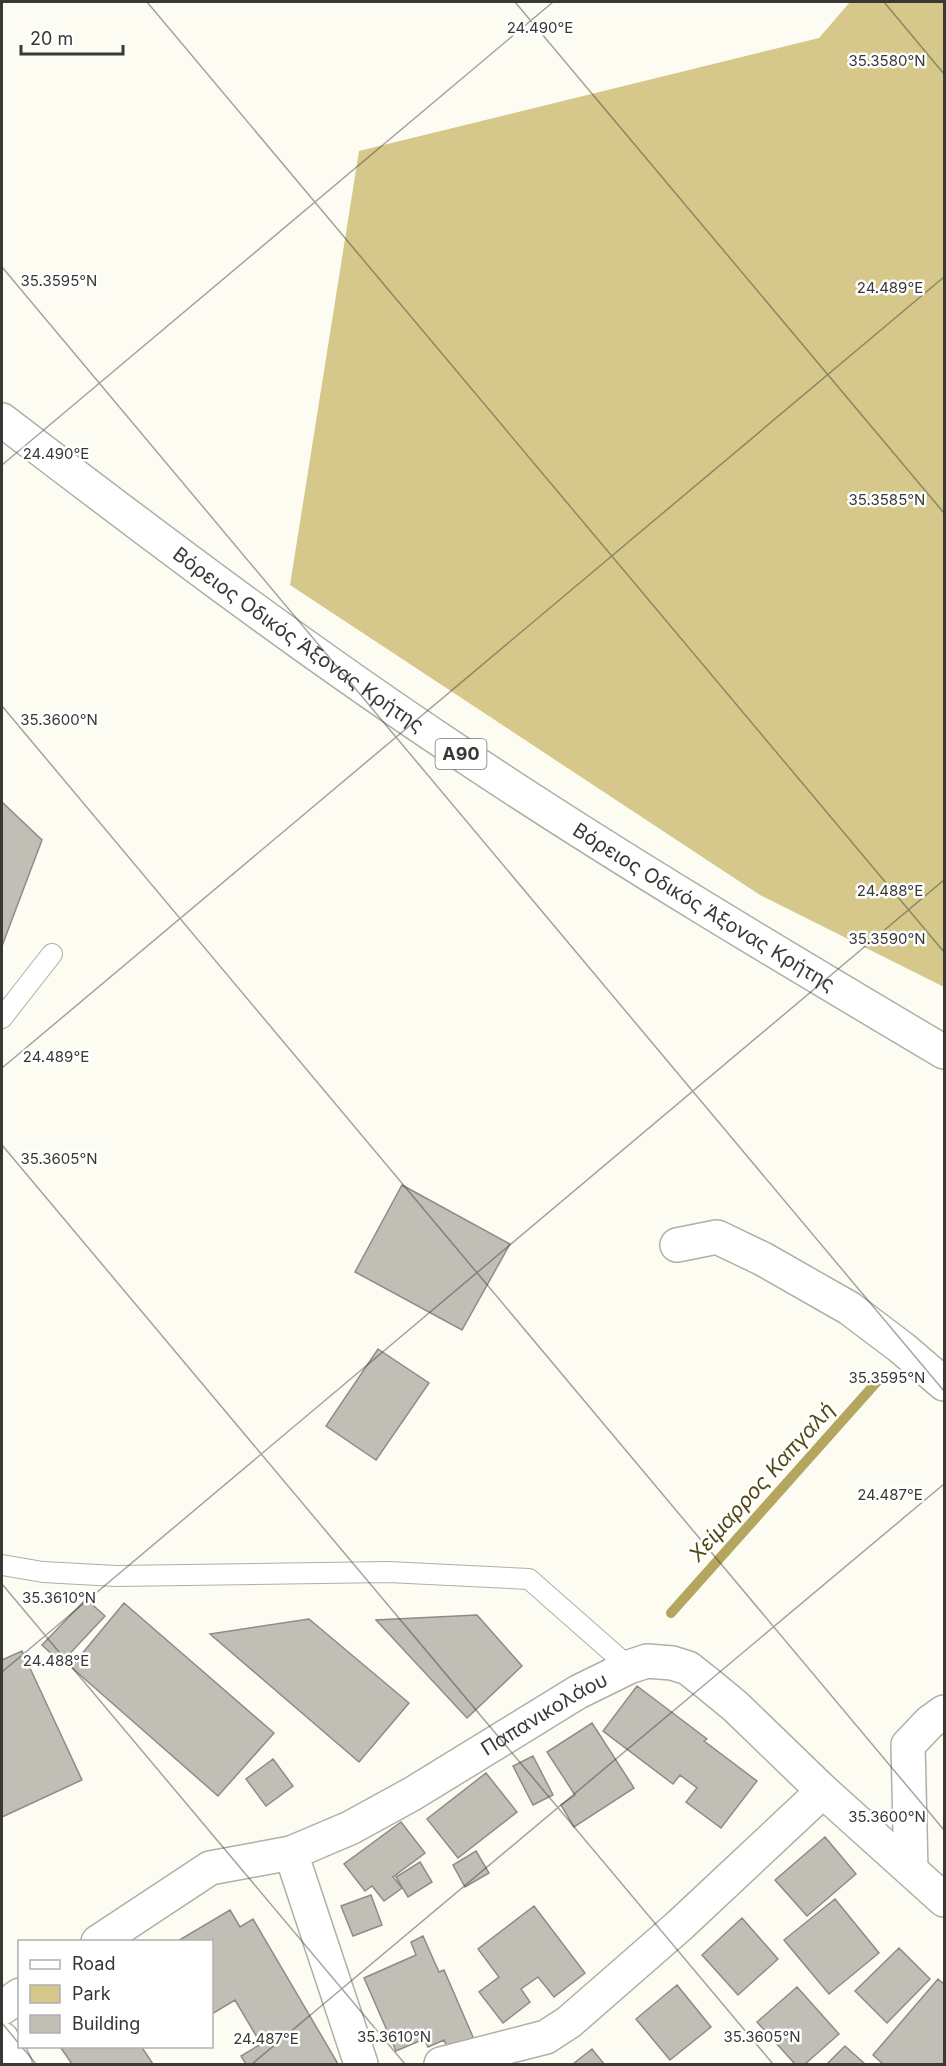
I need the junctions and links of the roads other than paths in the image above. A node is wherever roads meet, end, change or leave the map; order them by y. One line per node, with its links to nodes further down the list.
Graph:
1 (2, 420): 4 (main road, Βόρειος Οδικός Άξονας Κρήτης / Α90)
2 (52, 954): 3 (lane)
3 (2, 1018)
4 (945, 1052)
5 (677, 1245): 6 (main road)
6 (945, 1384)
7 (2, 1565): 8 (lane)
8 (628, 1667): 10 (main road, Παπανικολάου); 11 (main road, Παπανικολάου)
9 (945, 1712): 12 (main road)
10 (823, 1791): 12 (main road, Παπανικολάου); 20 (main road)
11 (291, 1853): 14 (main road, Παπανικολάου); 19 (main road)
12 (911, 1870): 13 (main road, Παπανικολάου)
13 (945, 1900)
14 (100, 1940)
15 (18, 1996): 16 (main road)
16 (2, 2008)
17 (2, 2039): 18 (main road)
18 (15, 2064)
19 (361, 2064)
20 (441, 2064)

